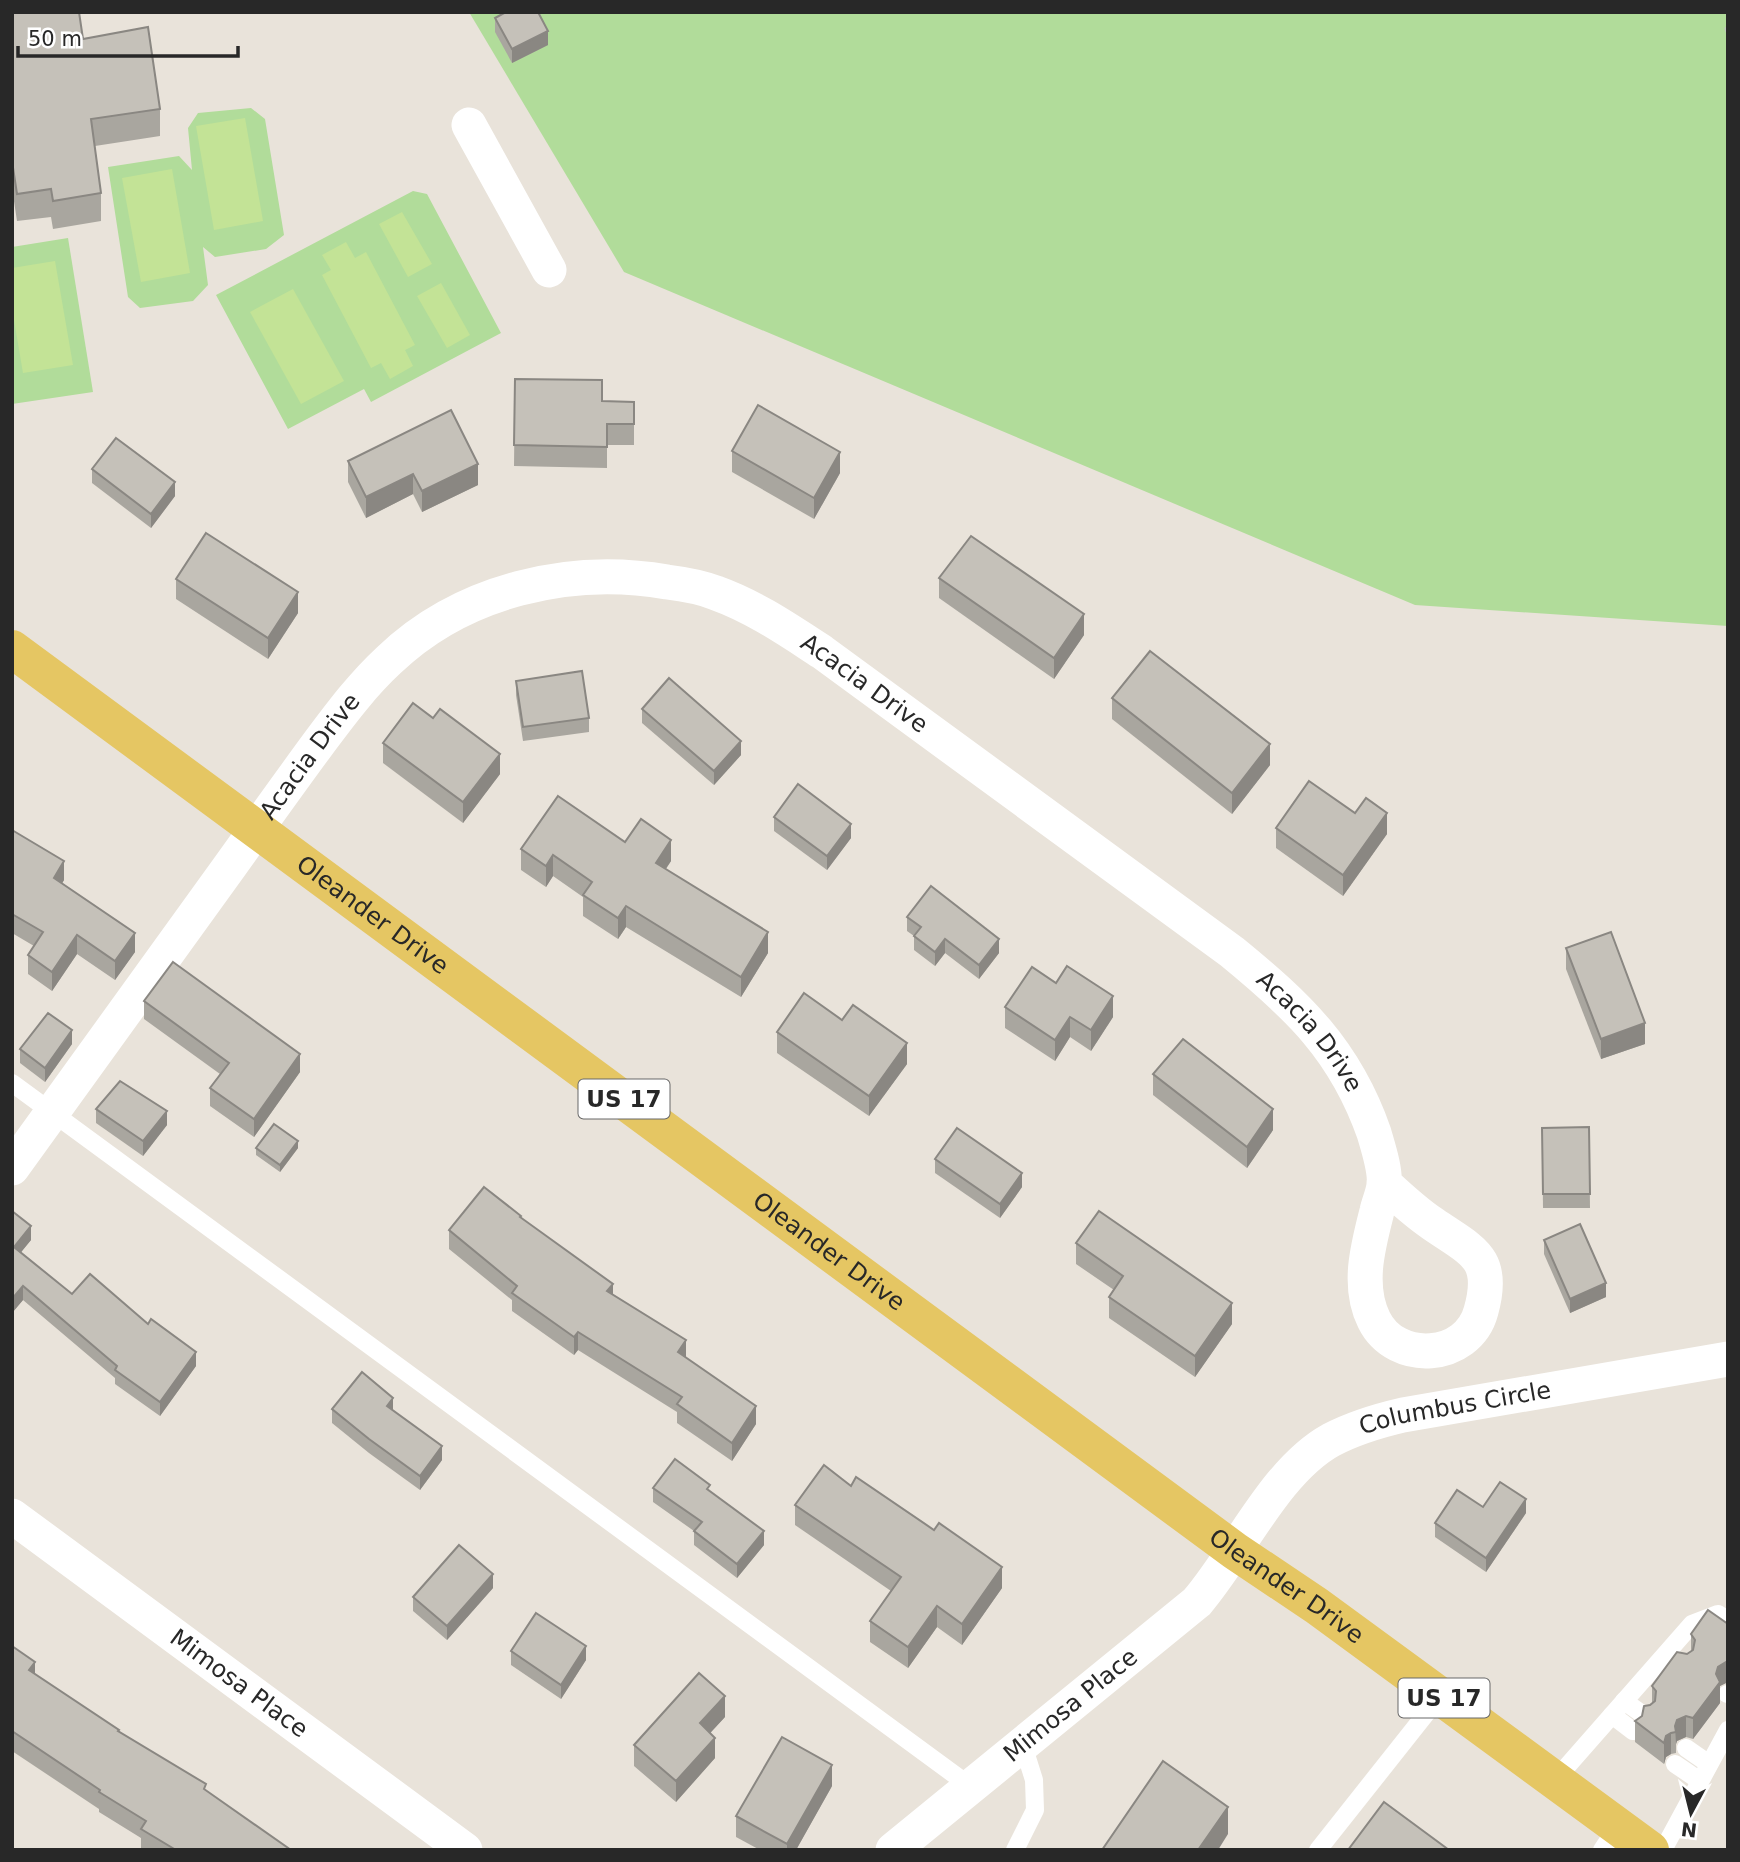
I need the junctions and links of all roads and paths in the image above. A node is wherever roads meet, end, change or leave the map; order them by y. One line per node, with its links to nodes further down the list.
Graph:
1 (468, 125): 2 (street)
2 (549, 270)
3 (12, 649): 4 (main road, Oleander Drive / US 17)
4 (257, 828): 6 (street, Acacia Drive); 8 (street, Acacia Drive); 11 (main road, Oleander Drive / US 17)
5 (12, 1083): 6 (lane)
6 (52, 1112): 7 (street, Acacia Drive); 25 (lane)
7 (12, 1168)
8 (1384, 1183): 8 (street, Acacia Drive)
9 (1728, 1359): 11 (street, Columbus Circle)
10 (12, 1516): 27 (street, Mimosa Place)
11 (1235, 1550): 15 (main road, Oleander Drive / US 17); 19 (street, Mimosa Place)
12 (1728, 1620): 13 (lane)
13 (1668, 1651): 14 (lane); 16 (lane)
14 (1684, 1664)
15 (1440, 1696): 23 (main road, Oleander Drive / US 17); 30 (lane)
16 (1624, 1701): 17 (lane); 17 (lane)
17 (1612, 1715): 23 (lane)
18 (1728, 1730): 21 (lane)
19 (1023, 1745): 25 (street, Mimosa Place); 29 (lane)
20 (1686, 1748): 21 (lane)
21 (1709, 1763): 24 (lane)
22 (1675, 1764): 24 (lane)
23 (1555, 1780): 26 (main road, Oleander Drive / US 17)
24 (1700, 1781): 32 (lane)
25 (970, 1786): 28 (street, Mimosa Place)
26 (1610, 1838): 31 (main road, Oleander Drive / US 17)
27 (464, 1850)
28 (894, 1850)
29 (1015, 1850)
30 (1318, 1850)
31 (1650, 1850)
32 (1663, 1850)

